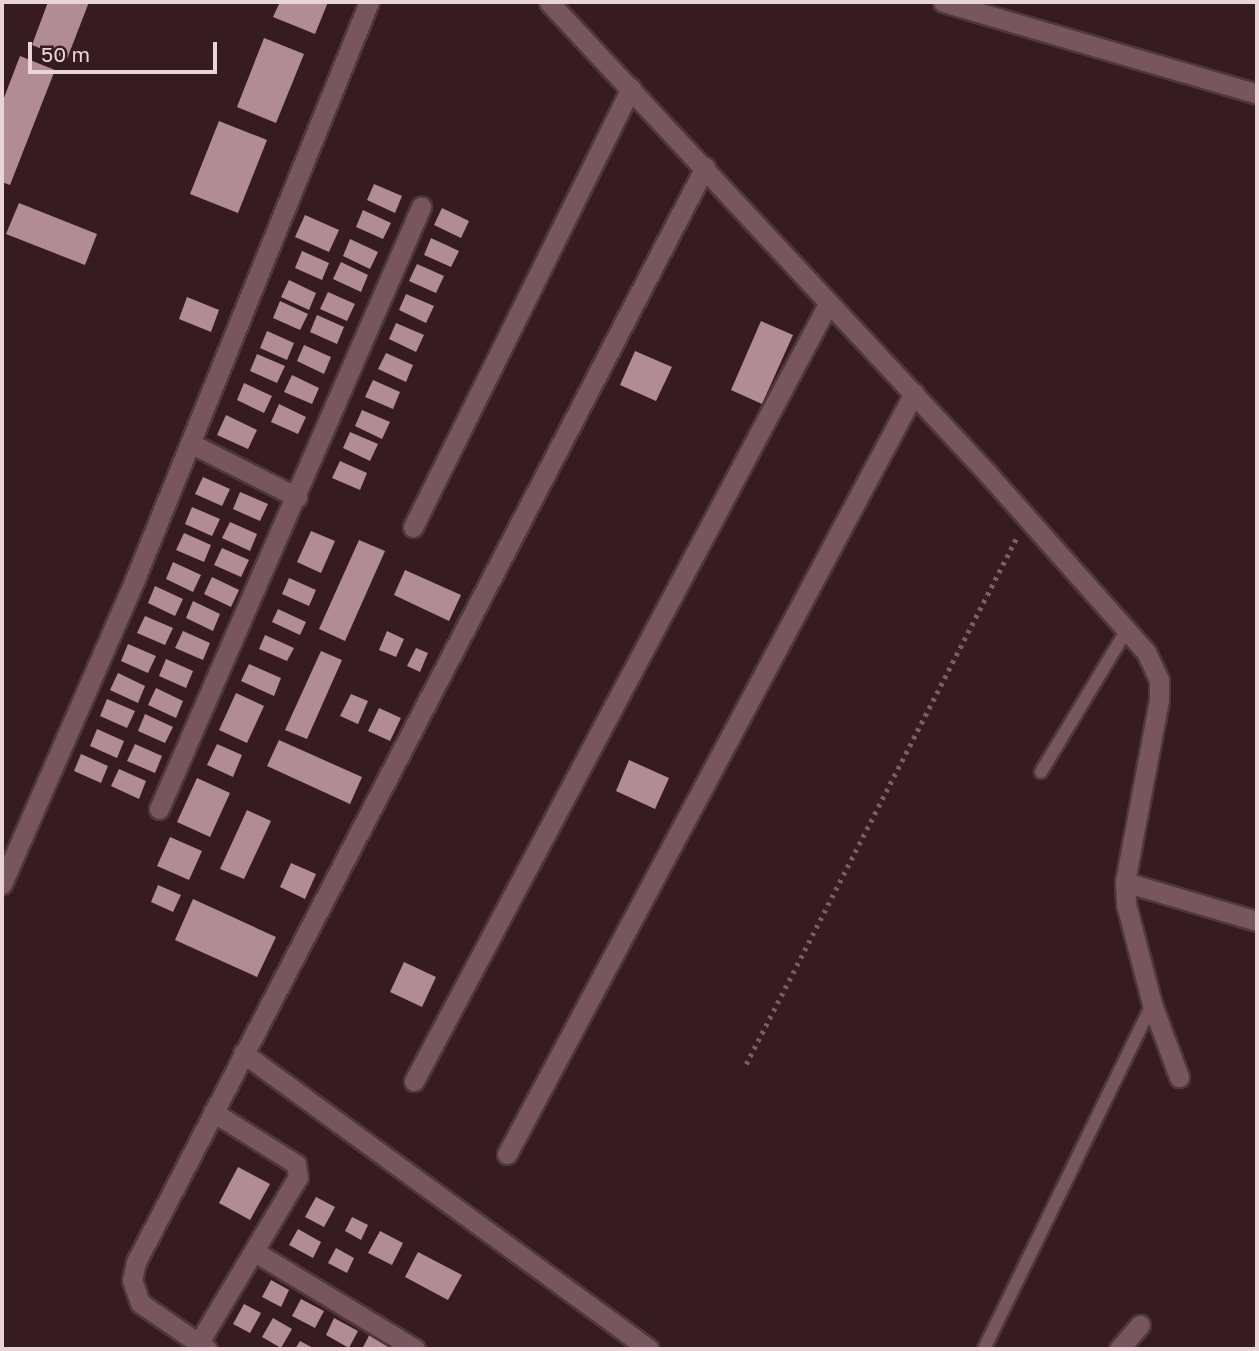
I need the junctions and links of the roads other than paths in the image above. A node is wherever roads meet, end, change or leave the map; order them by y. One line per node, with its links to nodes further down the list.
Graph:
1 (369, 2): 10 (street)
2 (549, 2): 4 (street)
3 (943, 2): 5 (street)
4 (631, 88): 6 (street); 12 (street)
5 (1257, 94)
6 (705, 167): 8 (street); 20 (street)
7 (421, 207): 11 (street)
8 (828, 303): 9 (street); 22 (street)
9 (914, 393): 13 (street); 24 (street)
10 (190, 443): 11 (street); 17 (street)
11 (297, 497): 15 (street)
12 (413, 527)
13 (1126, 631): 14 (lane); 16 (street)
14 (1041, 772)
15 (159, 808)
16 (1125, 882): 18 (street); 19 (street)
17 (2, 884)
18 (1257, 921)
19 (1152, 1004): 21 (street); 30 (lane)
20 (243, 1054): 23 (street); 29 (street)
21 (1179, 1077)
22 (414, 1081)
23 (213, 1112): 25 (street); 27 (street)
24 (507, 1154)
25 (255, 1252): 27 (street); 28 (street)
26 (1140, 1325): 31 (street)
27 (202, 1347)
28 (415, 1349)
29 (649, 1349)
30 (984, 1349)
31 (1119, 1349)

